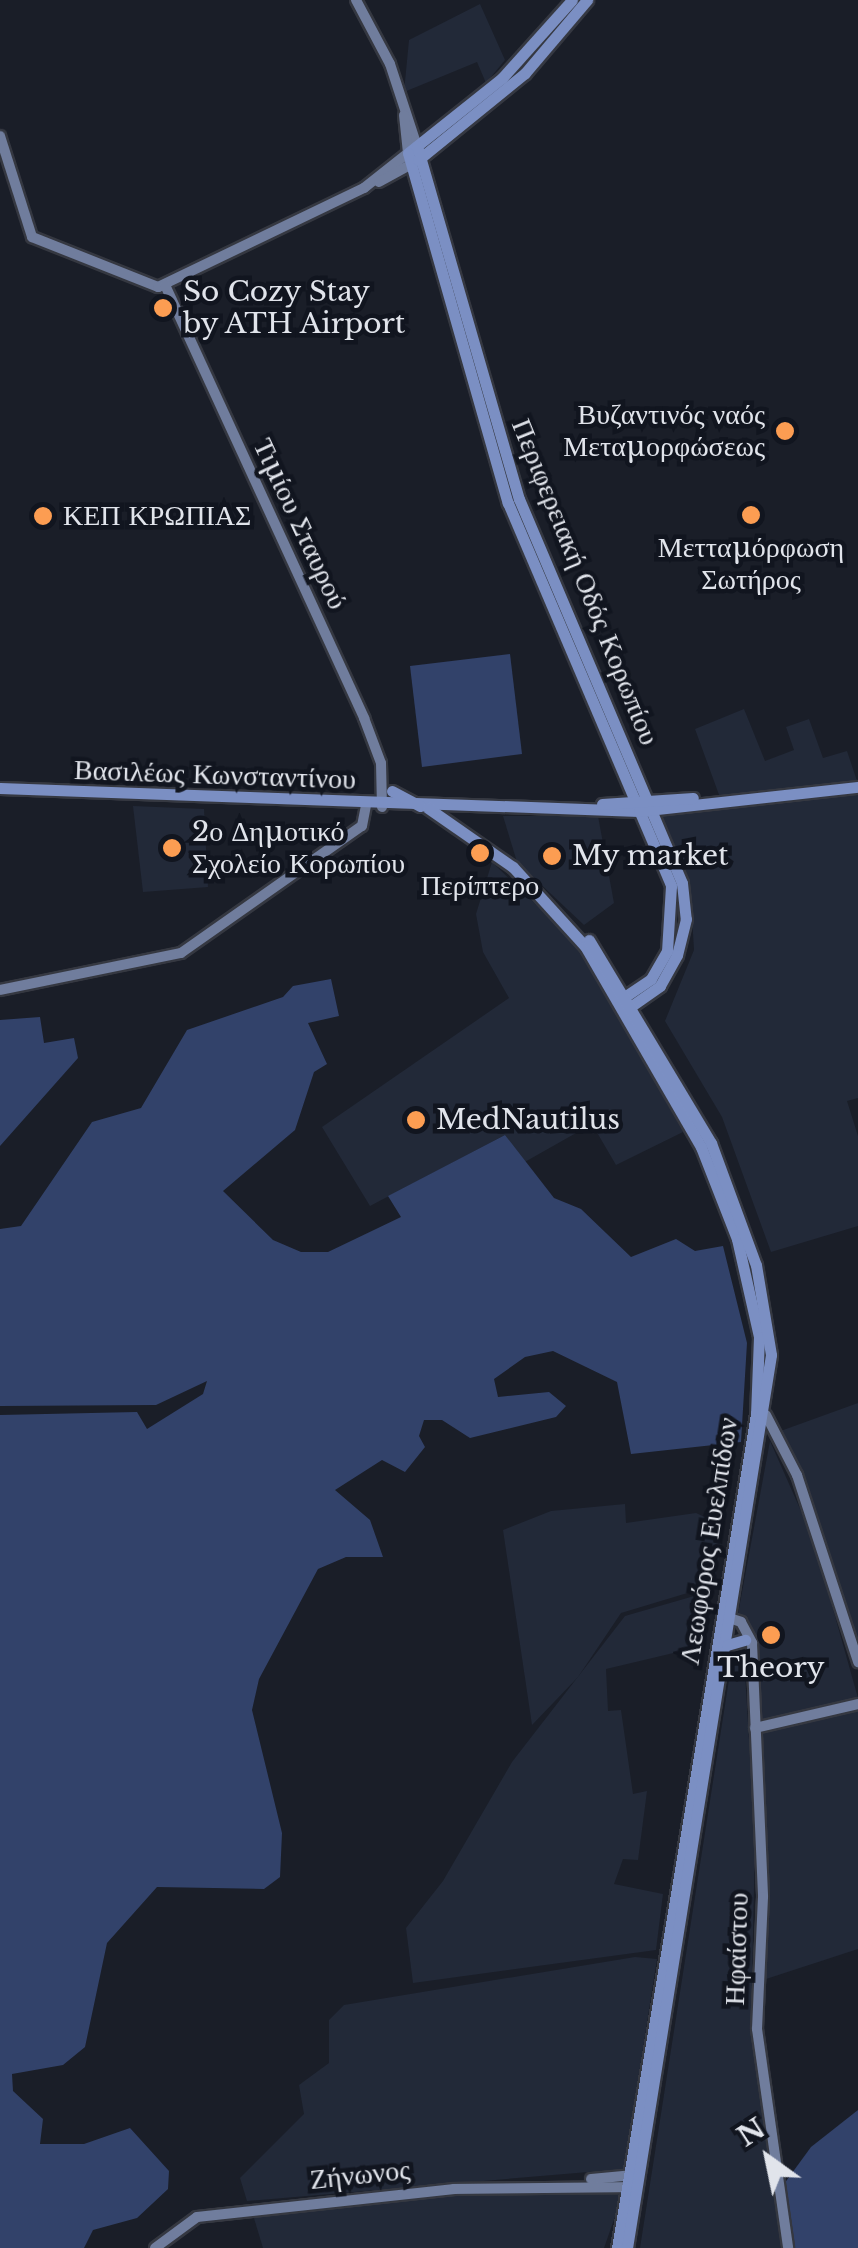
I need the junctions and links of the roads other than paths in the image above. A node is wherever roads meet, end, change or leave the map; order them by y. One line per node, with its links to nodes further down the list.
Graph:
1 (356, 0): 6 (street)
2 (572, 0): 6 (main road)
3 (587, 0): 5 (main road)
4 (0, 136): 8 (street)
5 (432, 150): 6 (main road); 7 (main road)
6 (414, 156): 7 (main road, Περιφερειακή Οδός Κορωπίου); 8 (street); 12 (main road, Περιφερειακή Οδός Κορωπίου)
7 (427, 181): 12 (main road, Περιφερειακή Οδός Κορωπίου)
8 (165, 285): 11 (street, Τιμίου Σταυρού)
9 (858, 787): 12 (main road, Βασιλέως Κωνσταντίνου)
10 (0, 788): 13 (main road, Βασιλέως Κωνσταντίνου)
11 (388, 788): 14 (street, Τιμίου Σταυρού); 15 (main road, Λεωφόρος Ευελπίδων)
12 (643, 805): 15 (main road, Βασιλέως Κωνσταντίνου); 18 (main road, Περιφερειακή Οδός Κορωπίου); 20 (main road, Περιφερειακή Οδός Κορωπίου)
13 (366, 806): 14 (main road, Βασιλέως Κωνσταντίνου); 19 (street)
14 (387, 807): 15 (main road, Βασιλέως Κωνσταντίνου)
15 (426, 808): 16 (main road, Λεωφόρος Ευελπίδων)
16 (541, 892): 17 (main road, Λεωφόρος Ευελπίδων); 21 (main road, Λεωφόρος Ευελπίδων)
17 (612, 972): 18 (main road); 21 (main road, Λεωφόρος Ευελπίδων)
18 (651, 978): 21 (main road, Περιφερειακή Οδός Κορωπίου)
19 (0, 990)
20 (650, 994): 21 (main road, Περιφερειακή Οδός Κορωπίου); 22 (main road)
21 (625, 1003): 22 (main road, Λεωφόρος Ευελπίδων); 24 (main road, Λεωφόρος Ευελπίδων)
22 (642, 1020): 23 (main road, Λεωφόρος Ευελπίδων)
23 (769, 1416): 24 (main road, Λεωφόρος Ευελπίδων); 27 (street)
24 (728, 1619): 25 (main road, Λεωφόρος Ευελπίδων); 26 (street); 30 (main road, Λεωφόρος Ευελπίδων)
25 (728, 1644): 26 (main road); 30 (main road, Λεωφόρος Ευελπίδων)
26 (748, 1645): 29 (street, Ηφαίστου)
27 (858, 1662)
28 (858, 1704): 29 (street)
29 (754, 1728): 34 (street, Ηφαίστου)
30 (636, 2181): 31 (street, Ζήνωνος); 32 (main road, Λεωφόρος Ευελπίδων); 33 (main road, Λεωφόρος Ευελπίδων)
31 (155, 2248)
32 (617, 2248)
33 (628, 2248)
34 (788, 2248)

